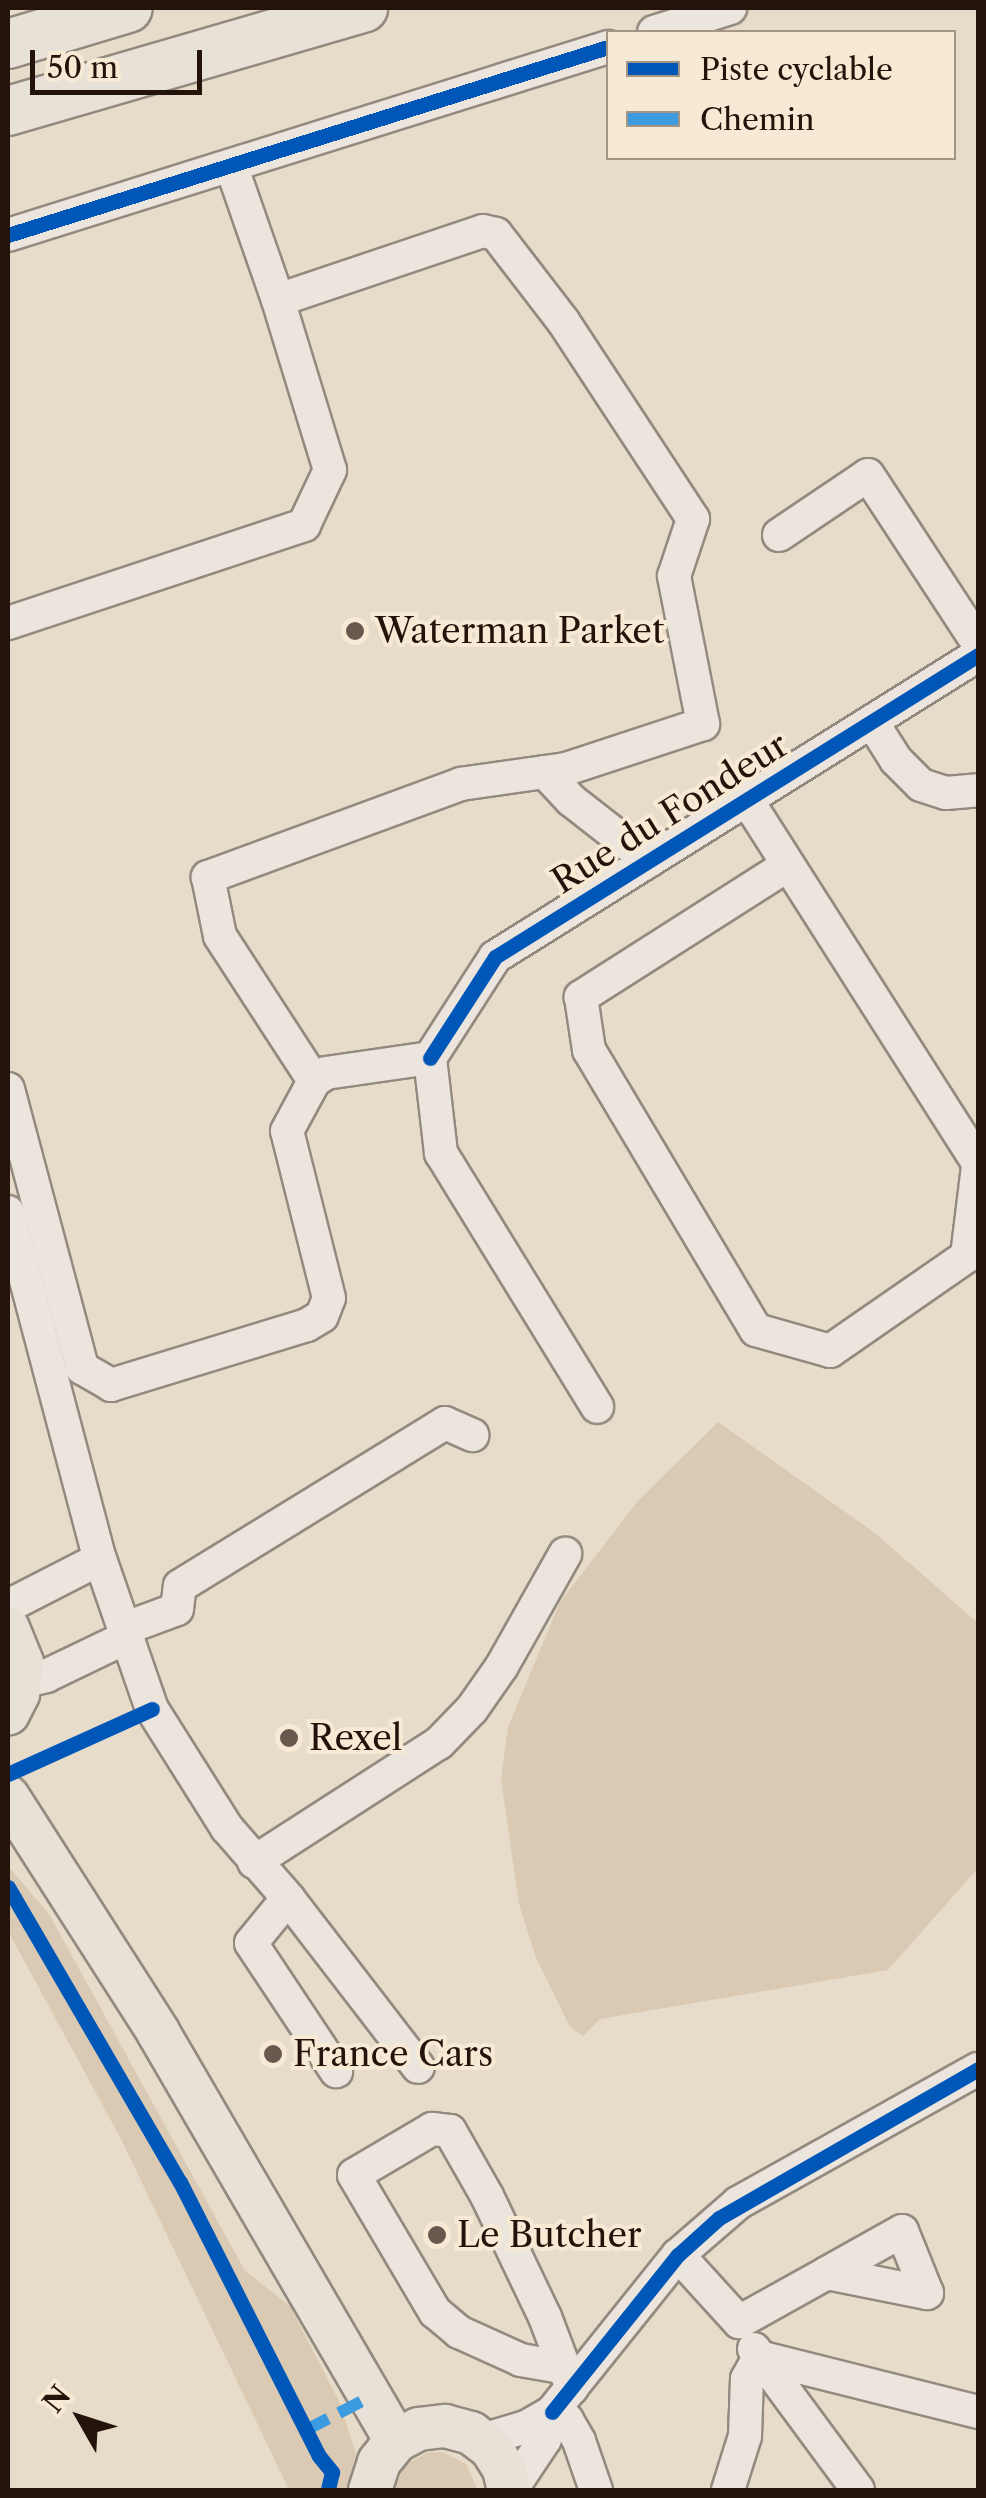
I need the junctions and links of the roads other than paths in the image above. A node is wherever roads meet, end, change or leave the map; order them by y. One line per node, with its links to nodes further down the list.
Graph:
1 (128, 8): 5 (highway)
2 (364, 8): 7 (highway)
3 (730, 8): 4 (street)
4 (660, 30)
5 (8, 44)
6 (606, 49): 10 (street)
7 (216, 50): 8 (highway); 9 (highway)
8 (8, 110)
9 (8, 144)
10 (232, 168): 11 (street); 12 (street)
11 (8, 234)
12 (278, 300): 14 (street); 18 (street)
13 (779, 536): 15 (street)
14 (8, 622)
15 (978, 643)
16 (978, 655): 17 (street, Rue du Fondeur)
17 (872, 722): 19 (street); 20 (street, Rue du Fondeur)
18 (545, 772): 21 (street); 24 (street)
19 (978, 790)
20 (747, 800): 21 (street, Rue du Fondeur); 22 (street)
21 (648, 861): 23 (street, Rue du Fondeur)
22 (788, 865): 26 (street); 26 (street)
23 (430, 1058): 24 (street); 28 (street)
24 (314, 1081): 25 (street)
25 (8, 1088)
26 (978, 1165)
27 (8, 1212): 31 (street)
28 (597, 1408)
29 (472, 1435): 34 (street)
30 (564, 1554): 37 (street)
31 (100, 1559): 32 (street); 34 (street)
32 (8, 1606)
33 (8, 1628): 35 (main road)
34 (127, 1632): 35 (street); 37 (street)
35 (14, 1698)
36 (8, 1797): 49 (main road)
37 (254, 1862): 38 (street)
38 (288, 1898): 39 (street); 41 (street)
39 (418, 2067)
40 (978, 2069): 42 (street)
41 (336, 2071)
42 (678, 2255): 44 (street); 46 (street)
43 (827, 2273): 44 (street)
44 (739, 2322): 45 (street)
45 (759, 2357): 47 (street); 53 (street); 54 (street)
46 (562, 2389): 46 (street); 48 (street); 51 (street); 52 (street)
47 (978, 2412)
48 (482, 2440): 49 (main road); 51 (main road)
49 (396, 2441): 50 (main road)
50 (370, 2490)
51 (510, 2490)
52 (596, 2490)
53 (728, 2490)
54 (858, 2490)

